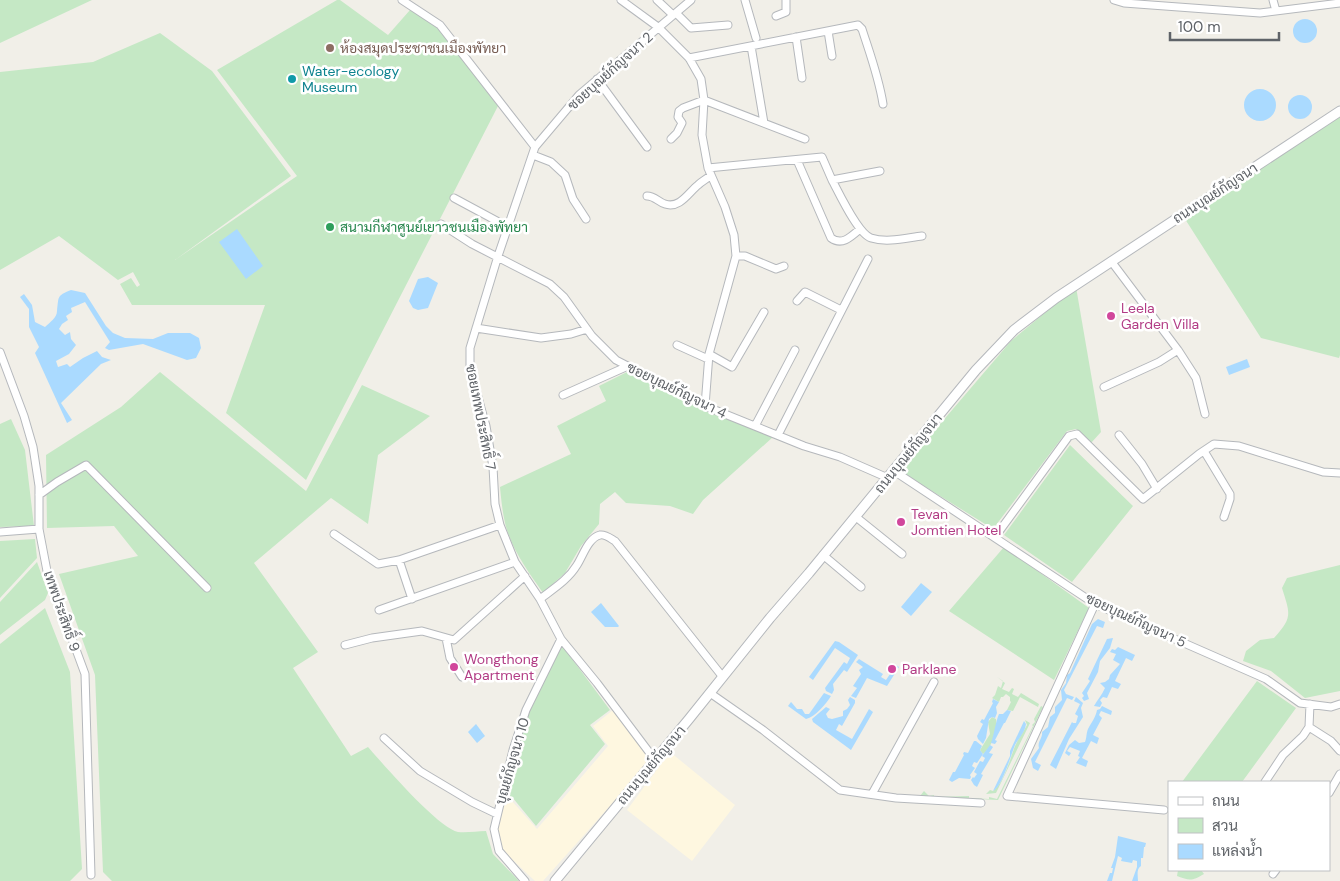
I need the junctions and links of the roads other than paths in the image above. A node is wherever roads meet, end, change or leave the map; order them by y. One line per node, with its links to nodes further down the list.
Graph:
1 (402, 0): 32 (street)
2 (621, 0): 16 (street)
3 (657, 0): 13 (street)
4 (691, 0): 13 (street, ซอยบุณย์กัญจนา 2)
5 (745, 0): 19 (street)
6 (786, 0): 14 (street)
7 (1114, 0): 11 (street)
8 (1215, 0): 11 (street)
9 (1273, 0): 12 (street)
10 (1340, 2): 12 (street)
11 (1218, 10): 12 (street)
12 (1276, 12)
13 (674, 14): 15 (street); 16 (street, ซอยบุณย์กัญจนา 2)
14 (776, 16)
15 (728, 25)
16 (658, 28): 22 (street); 24 (street, ซอยบุณย์กัญจนา 2)
17 (828, 31): 18 (street); 21 (street); 26 (street)
18 (796, 37): 20 (street); 23 (street)
19 (756, 38)
20 (751, 46): 22 (street); 28 (street)
21 (832, 56)
22 (689, 58): 25 (street)
23 (802, 78)
24 (597, 79): 31 (street); 32 (street, ซอยบุณย์กัญจนา 2)
25 (704, 100): 28 (street); 29 (street); 35 (street)
26 (883, 104)
27 (1340, 111): 49 (street, ถนนบุณย์กัญจนา)
28 (764, 123): 30 (street)
29 (671, 139)
30 (805, 139)
31 (647, 146)
32 (535, 147): 33 (street, ซอยเทพประสิทธิ์ 7)
33 (532, 155): 41 (street); 43 (street, ซอยเทพประสิทธิ์ 7)
34 (797, 160): 35 (street); 38 (street); 44 (street)
35 (708, 168): 37 (street)
36 (880, 171): 38 (street)
37 (712, 175): 39 (street); 47 (street)
38 (832, 180): 44 (street)
39 (647, 196)
40 (454, 198): 43 (street)
41 (586, 219)
42 (440, 224): 46 (street, ซอยบุณย์กัญจนา 4)
43 (508, 227): 46 (street, ซอยเทพประสิทธิ์ 7)
44 (860, 230): 45 (street)
45 (922, 236)
46 (498, 256): 54 (street, ซอยเทพประสิทธิ์ 7); 55 (street, ซอยบุณย์กัญจนา 4)
47 (736, 256): 50 (street); 60 (street)
48 (868, 259): 52 (street)
49 (1111, 261): 58 (street); 71 (street, ถนนบุณย์กัญจนา)
50 (784, 266)
51 (797, 301): 52 (street)
52 (841, 310): 67 (street)
53 (764, 312): 60 (street)
54 (476, 328): 55 (street); 76 (street, ซอยเทพประสิทธิ์ 7)
55 (587, 329): 61 (street, ซอยบุณย์กัญจนา 4)
56 (677, 345): 60 (street)
57 (795, 350): 66 (street)
58 (1178, 350): 62 (street); 65 (street)
59 (0, 356): 73 (street, เทพประสิทธิ์ 9)
60 (709, 357): 64 (street)
61 (628, 366): 63 (street); 64 (street, ซอยบุณย์กัญจนา 4)
62 (1104, 387)
63 (563, 394)
64 (705, 406): 66 (street, ซอยบุณย์กัญจนา 4)
65 (1205, 414)
66 (755, 426): 67 (street, ซอยบุณย์กัญจนา 4)
67 (778, 435): 71 (street, ซอยบุณย์กัญจนา 4)
68 (1118, 435): 72 (street)
69 (1204, 451): 70 (street); 72 (street); 75 (street)
70 (1340, 473)
71 (891, 475): 74 (street, ถนนบุณย์กัญจนา); 80 (street, ซอยบุณย์กัญจนา 5)
72 (1157, 489): 80 (street)
73 (39, 496): 77 (street, เทพประสิทธิ์ 9); 87 (street)
74 (856, 517): 81 (street); 82 (street, ถนนบุณย์กัญจนา)
75 (1224, 517)
76 (500, 525): 83 (street); 84 (street, ซอยเทพประสิทธิ์ 7)
77 (39, 529): 78 (street); 112 (street, เทพประสิทธิ์ 9)
78 (0, 532)
79 (334, 534): 83 (street)
80 (996, 537): 90 (street, ซอยบุณย์กัญจนา 5)
81 (902, 554)
82 (823, 555): 86 (street); 95 (street, ถนนบุณย์กัญจนา)
83 (399, 560): 88 (street)
84 (515, 562): 85 (street, ซอยเทพประสิทธิ์ 7); 88 (street)
85 (525, 576): 89 (street, ซอยเทพประสิทธิ์ 7); 92 (street)
86 (861, 587)
87 (207, 588)
88 (412, 599): 91 (street)
89 (540, 599): 93 (street, ซอยเทพประสิทธิ์ 7); 95 (street)
90 (1095, 604): 99 (street, ซอยบุณย์กัญจนา 5); 110 (street)
91 (379, 610)
92 (446, 638): 94 (street); 96 (street)
93 (561, 638): 104 (street, ซอยเทพประสิทธิ์ 7); 111 (street, บุณย์กัญจนา 10)
94 (344, 645)
95 (722, 676): 98 (street, ถนนบุณย์กัญจนา)
96 (462, 677)
97 (934, 682): 108 (street)
98 (710, 693): 104 (street, ถนนบุณย์กัญจนา); 108 (street)
99 (1310, 704): 100 (street, ซอยบุณย์กัญจนา 5); 101 (street)
100 (1340, 704)
101 (1309, 727): 103 (street); 106 (street)
102 (384, 738): 111 (street)
103 (1340, 751)
104 (655, 760): 114 (street, ถนนบุณย์กัญจนา)
105 (1340, 774): 107 (street)
106 (1266, 781)
107 (1330, 791)
108 (872, 794): 109 (street)
109 (981, 803)
110 (1164, 810)
111 (498, 814): 113 (street, บุณย์กัญจนา 10)
112 (91, 875)
113 (525, 881)
114 (555, 881)

